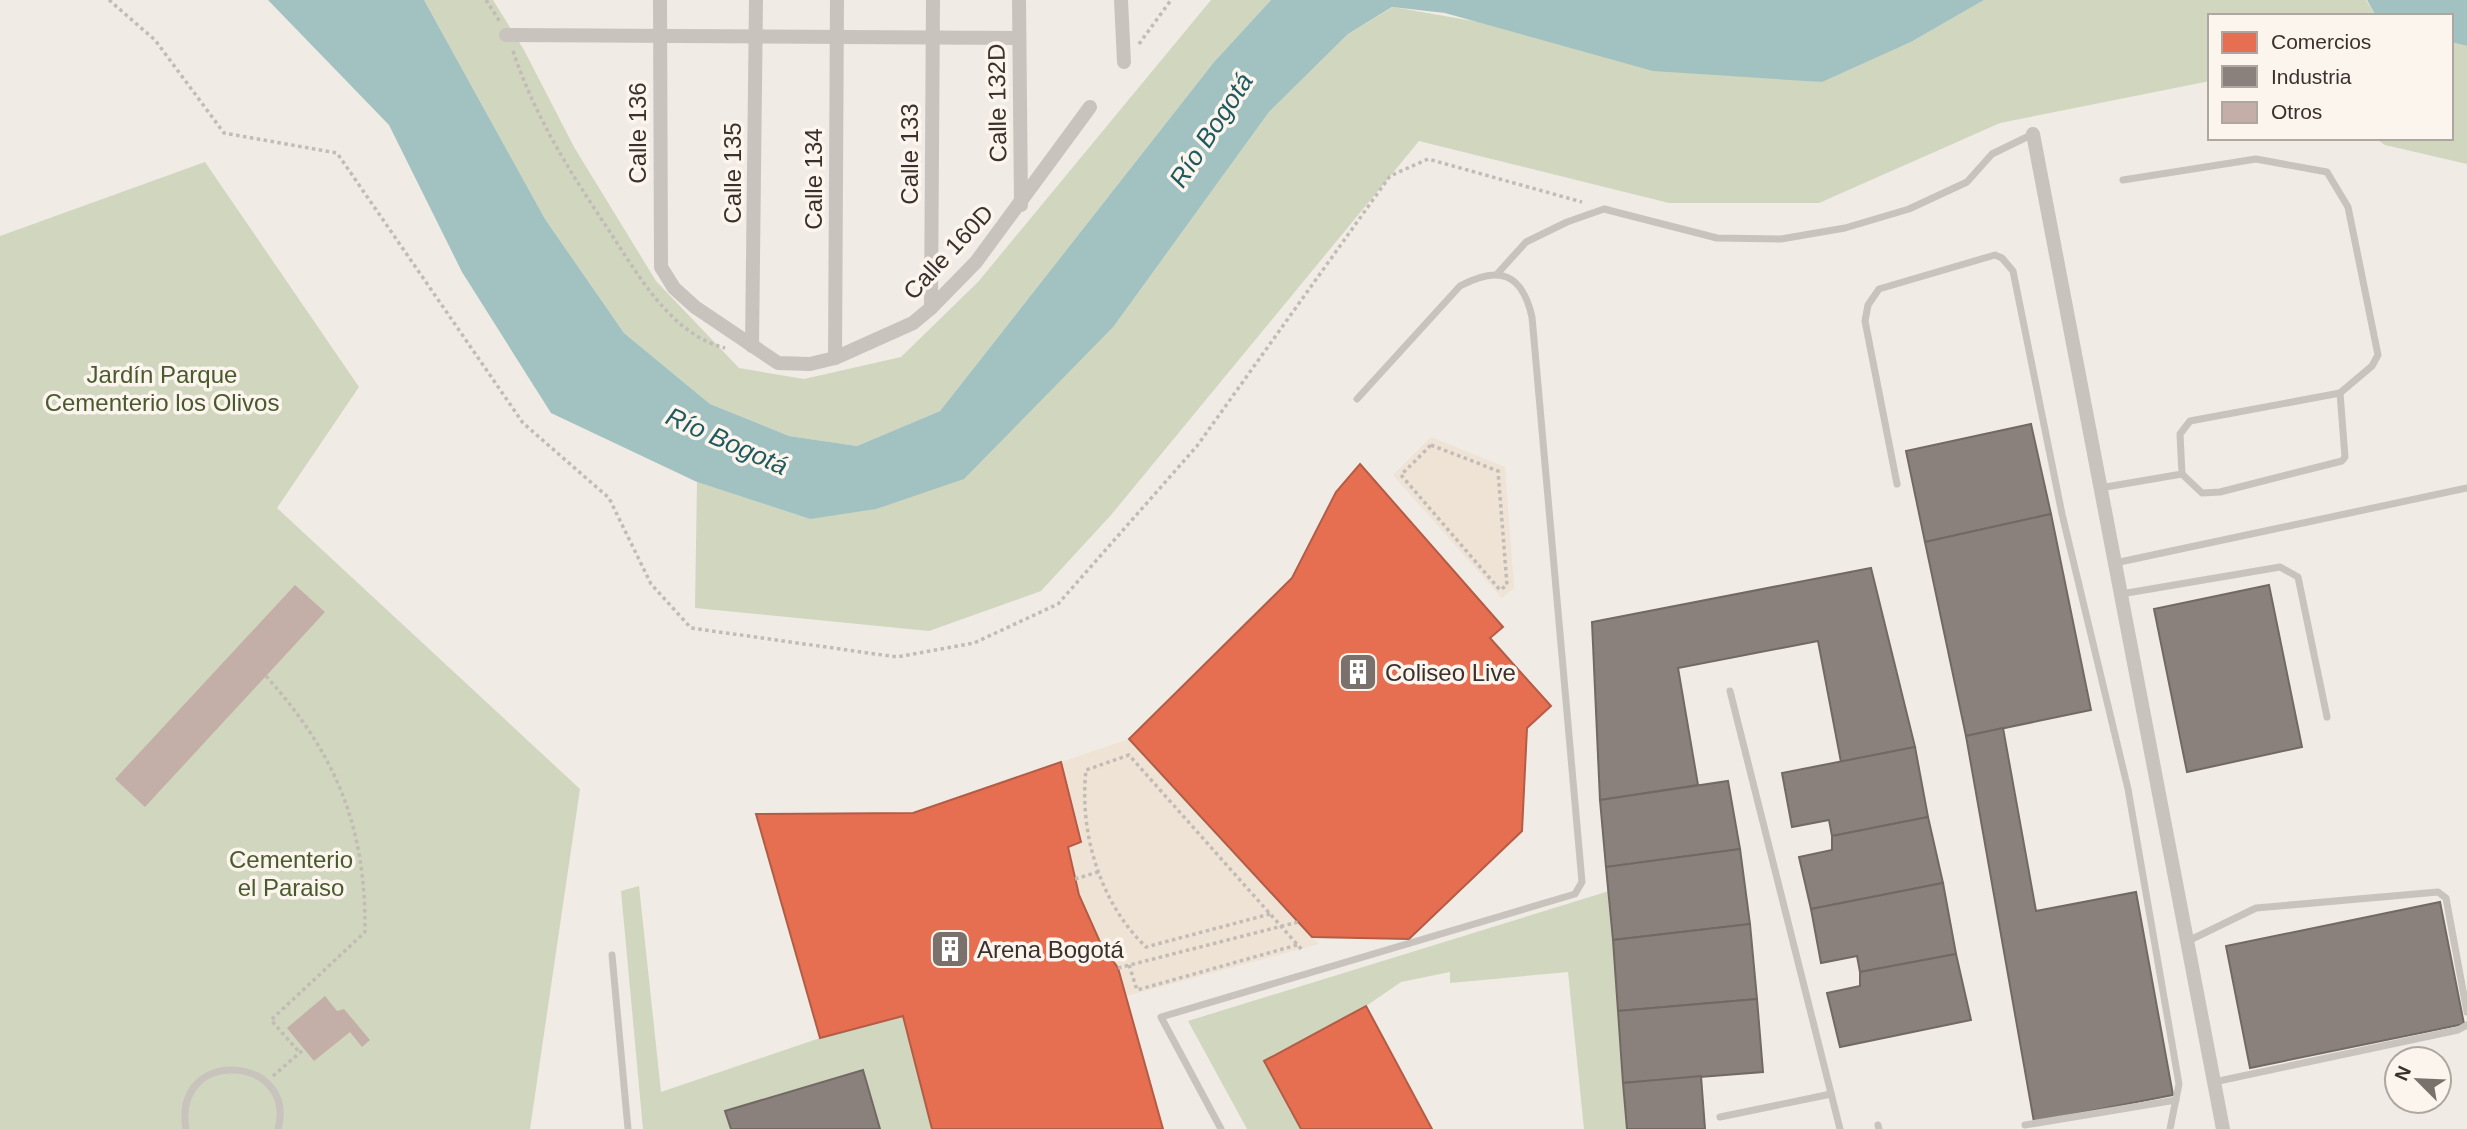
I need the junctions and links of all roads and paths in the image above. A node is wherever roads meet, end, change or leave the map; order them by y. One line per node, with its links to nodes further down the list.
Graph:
1 (486, 0): 9 (path)
2 (660, 0): 10 (street, Calle 136)
3 (756, 0): 11 (street, Calle 135)
4 (838, 0): 12 (street, Calle 134)
5 (933, 0): 13 (street, Calle 133)
6 (1019, 0): 14 (street, Calle 132D)
7 (1121, 0): 15 (street)
8 (1171, 0): 15 (path)
9 (506, 35): 10 (street); 24 (path)
10 (660, 36): 11 (street); 20 (street, Calle 136)
11 (756, 36): 12 (street); 23 (street, Calle 135)
12 (837, 37): 13 (street); 25 (street, Calle 134)
13 (933, 37): 14 (street); 22 (street, Calle 133)
14 (1019, 38): 19 (street, Calle 132D)
15 (1124, 62)
16 (1090, 107): 19 (street, Calle 160D)
17 (2033, 134): 21 (lane); 30 (street)
18 (2123, 180): 26 (lane)
19 (1021, 205): 22 (street, Calle 160D)
20 (661, 267): 23 (street, Calle 160D)
21 (1498, 274): 27 (lane); 61 (lane)
22 (931, 308): 25 (street, Calle 160D)
23 (752, 346): 25 (street, Calle 160D)
24 (731, 350)
25 (835, 358)
26 (2340, 393): 28 (lane); 28 (lane)
27 (1357, 399)
28 (2182, 474): 30 (lane)
29 (1897, 484): 55 (lane)
30 (2098, 488): 32 (street)
31 (2467, 488): 32 (lane)
32 (2115, 563): 34 (street)
33 (1499, 592): 33 (path)
34 (2120, 594): 37 (lane); 42 (street)
35 (266, 676): 51 (path)
36 (1730, 691): 54 (lane)
37 (2327, 717)
38 (1098, 872): 39 (path); 40 (path); 40 (path)
39 (1075, 880)
40 (1270, 914): 43 (path)
41 (1298, 922): 46 (path, bridge)
42 (2187, 942): 48 (lane); 53 (street)
43 (1297, 945): 44 (path); 46 (path)
44 (1303, 951)
45 (612, 955): 60 (lane)
46 (1129, 965): 47 (path, bridge)
47 (1118, 968)
48 (2467, 1012)
49 (2467, 1025): 53 (lane)
50 (304, 1049): 51 (path)
51 (300, 1053): 52 (path)
52 (266, 1082): 58 (lane); 59 (lane)
53 (2214, 1082): 64 (street)
54 (1831, 1094): 56 (lane); 62 (lane)
55 (2176, 1100): 57 (lane); 63 (lane)
56 (1720, 1117)
57 (2025, 1125)
58 (186, 1129)
59 (278, 1129)
60 (628, 1129)
61 (1221, 1129)
62 (1840, 1129)
63 (2170, 1129)
64 (2223, 1129)

